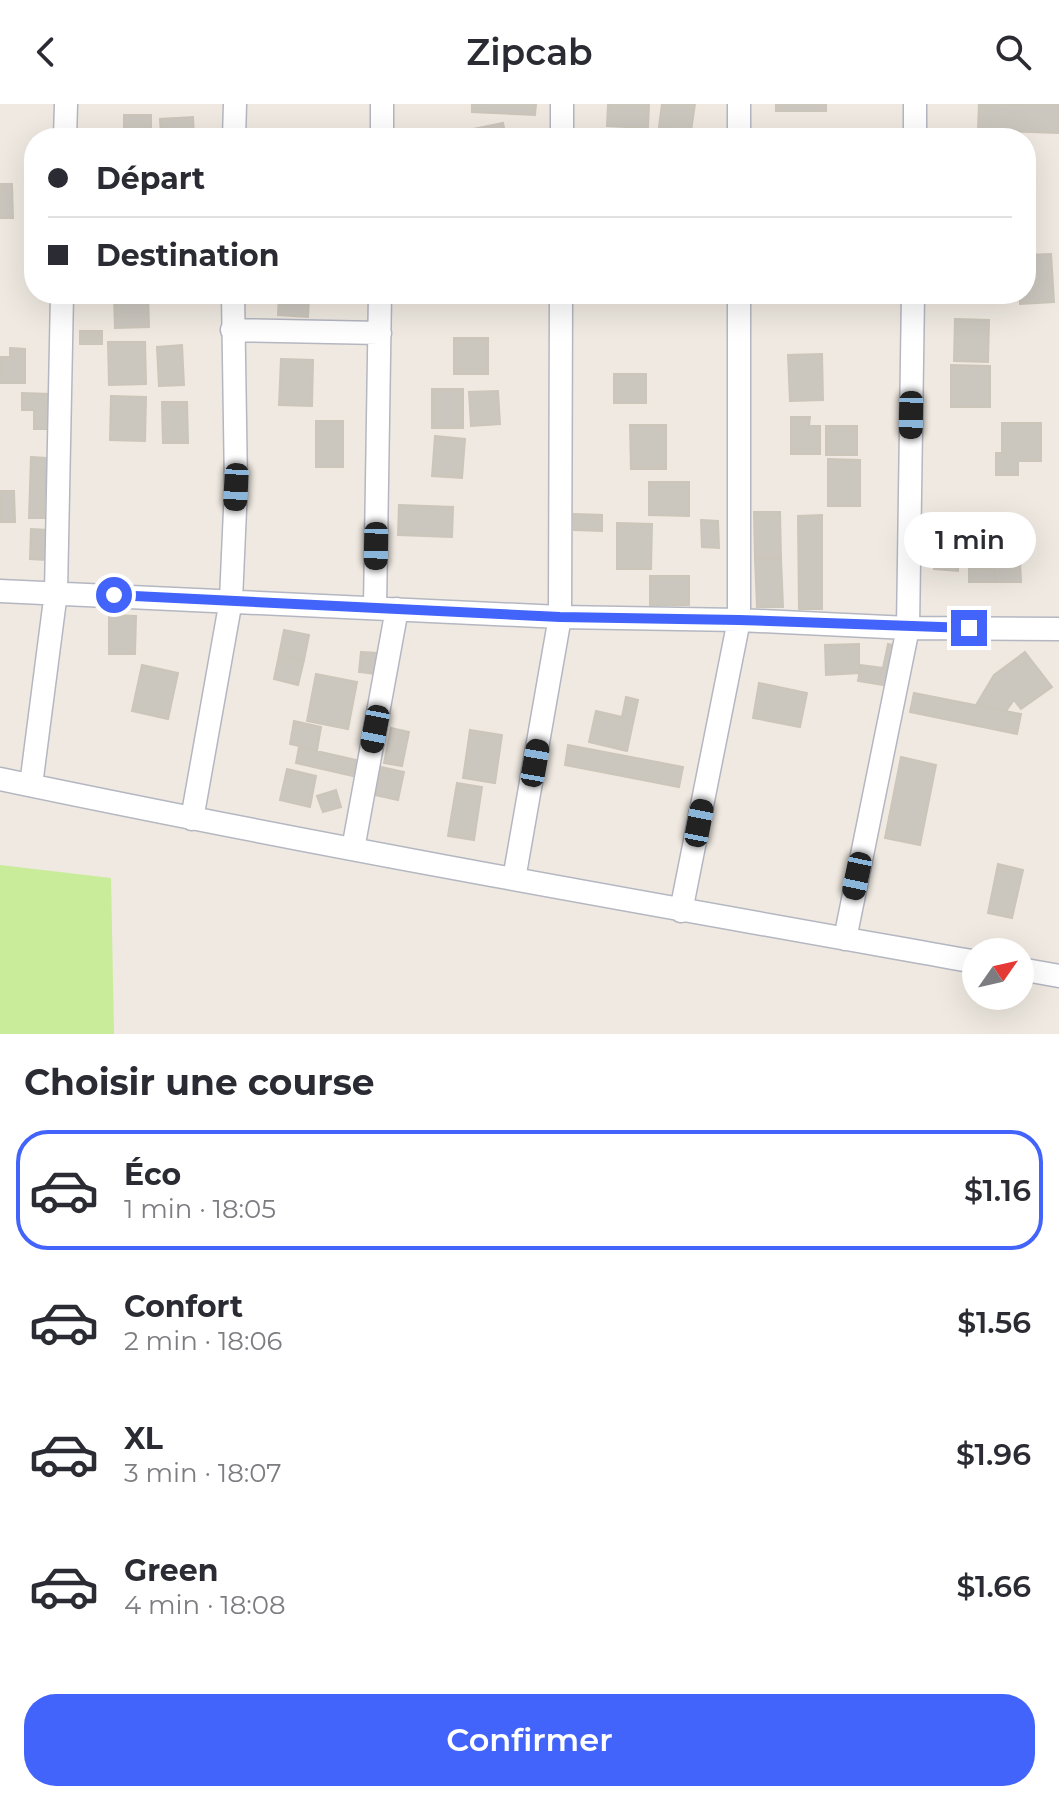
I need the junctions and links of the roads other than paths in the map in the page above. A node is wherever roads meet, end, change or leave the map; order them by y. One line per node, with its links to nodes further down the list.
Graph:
1 (66, 104): 7 (street)
2 (235, 104): 8 (street)
3 (382, 104): 9 (street)
4 (562, 104): 10 (street)
5 (739, 104): 11 (street)
6 (915, 104): 12 (street)
7 (65, 128)
8 (234, 128)
9 (382, 128)
10 (562, 128)
11 (739, 128)
12 (915, 128)
13 (62, 304): 22 (street)
14 (233, 304): 19 (street)
15 (380, 304): 20 (street)
16 (561, 304): 25 (street)
17 (739, 304): 26 (street)
18 (913, 304): 27 (street)
19 (232, 330): 20 (street); 23 (street)
20 (380, 333): 24 (street)
21 (0, 591): 22 (street)
22 (56, 592): 23 (street); 30 (street)
23 (231, 600): 24 (street); 31 (street)
24 (386, 608): 25 (street); 32 (street)
25 (560, 617): 26 (street); 33 (street)
26 (739, 620): 27 (street); 34 (street)
27 (908, 628): 28 (street); 35 (street)
28 (1059, 629)
29 (0, 779): 30 (street)
30 (31, 785): 31 (street)
31 (192, 819): 32 (street)
32 (353, 849): 33 (street)
33 (514, 879): 34 (street)
34 (681, 911): 35 (street)
35 (845, 939): 36 (street)
36 (962, 960)
37 (1034, 972): 38 (street)
38 (1059, 976)

